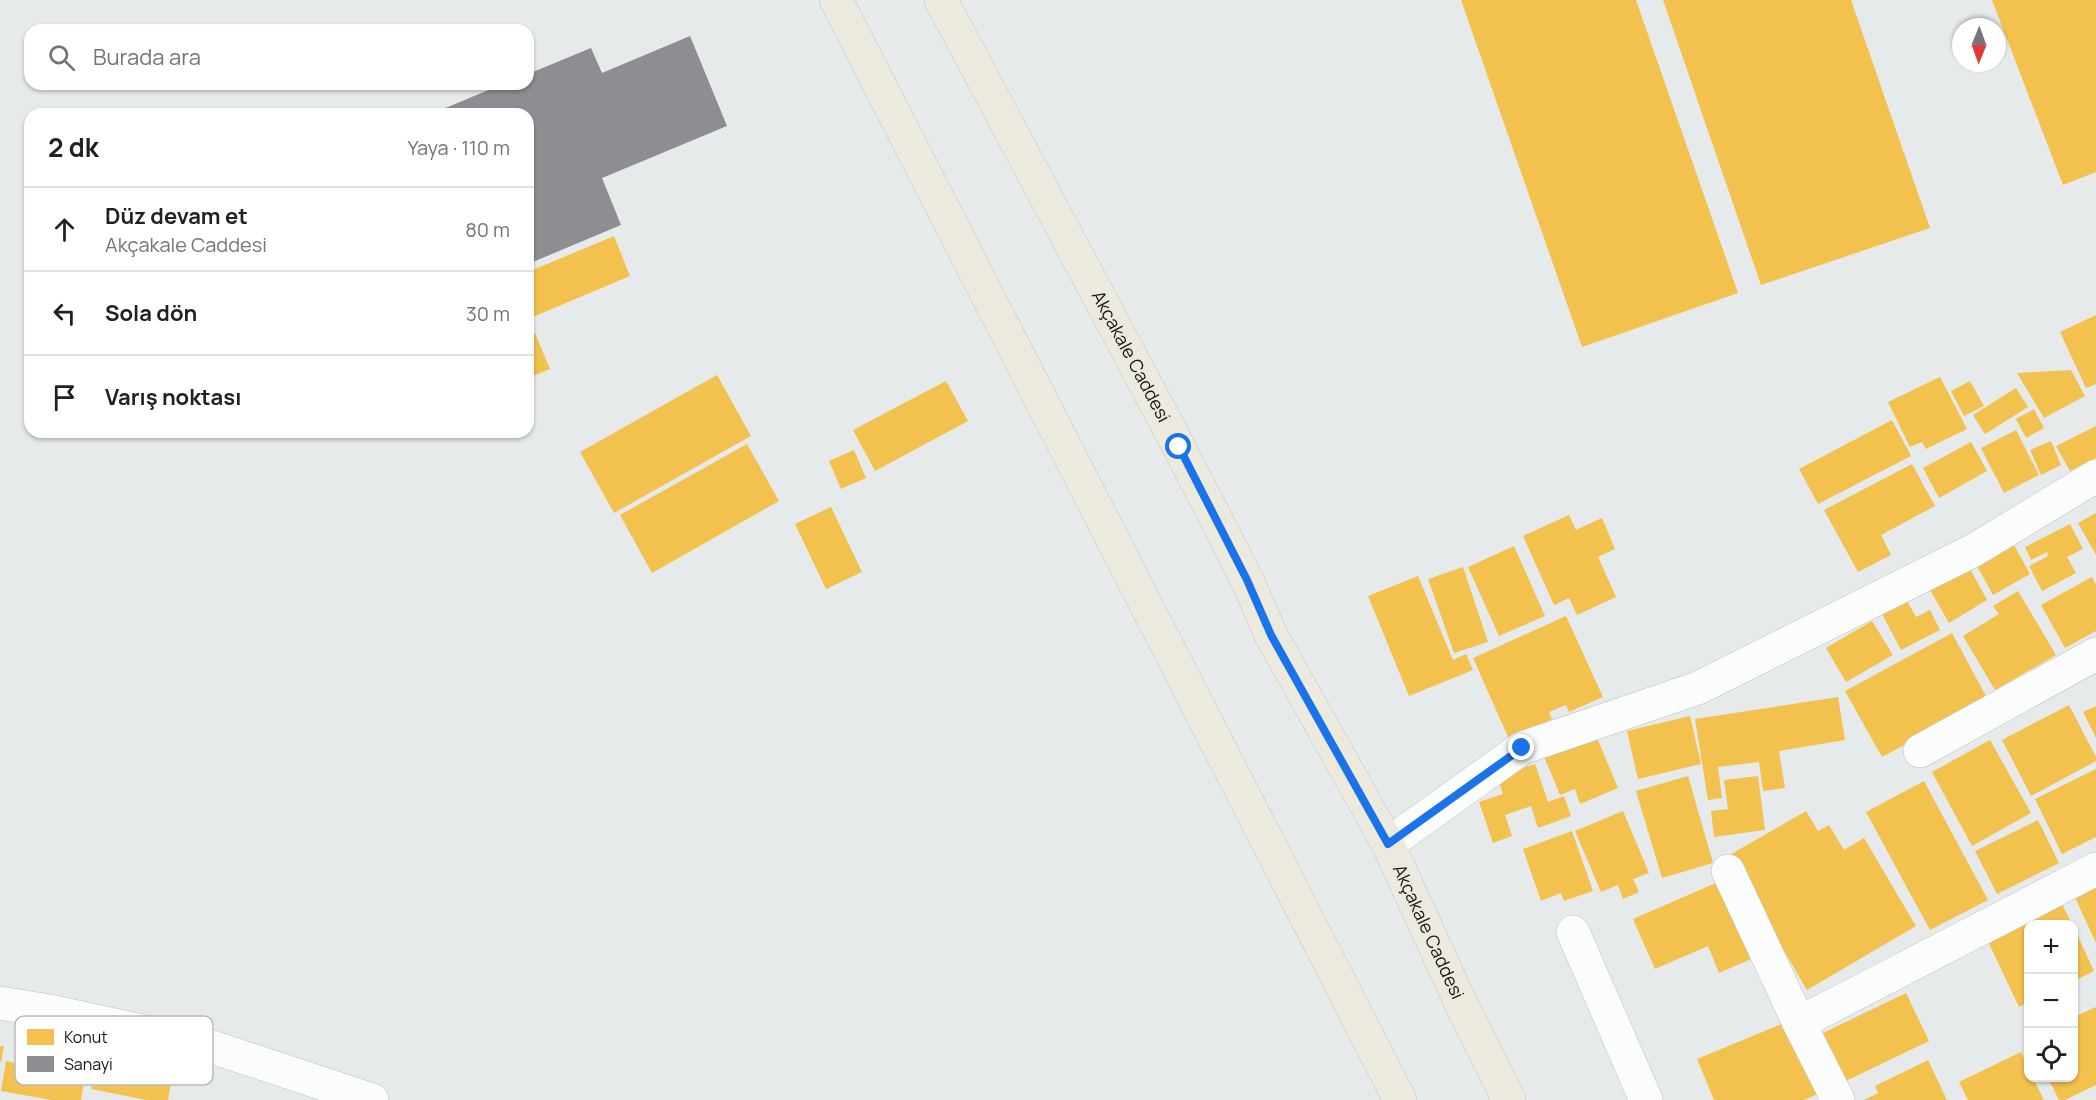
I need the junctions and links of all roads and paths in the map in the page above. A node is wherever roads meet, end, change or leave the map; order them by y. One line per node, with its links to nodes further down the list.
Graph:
1 (837, 0): 15 (main road)
2 (941, 0): 6 (main road, Akçakale Caddesi)
3 (2096, 476): 6 (street)
4 (2096, 654): 5 (street)
5 (1920, 751)
6 (1388, 844): 16 (main road, Akçakale Caddesi)
7 (2096, 868): 12 (street)
8 (1728, 871): 12 (street)
9 (1573, 932): 17 (street)
10 (0, 1003): 11 (street)
11 (73, 1016)
12 (1799, 1023): 18 (street)
13 (213, 1047): 14 (street)
14 (372, 1100)
15 (1400, 1100)
16 (1509, 1100)
17 (1646, 1100)
18 (1838, 1100)

